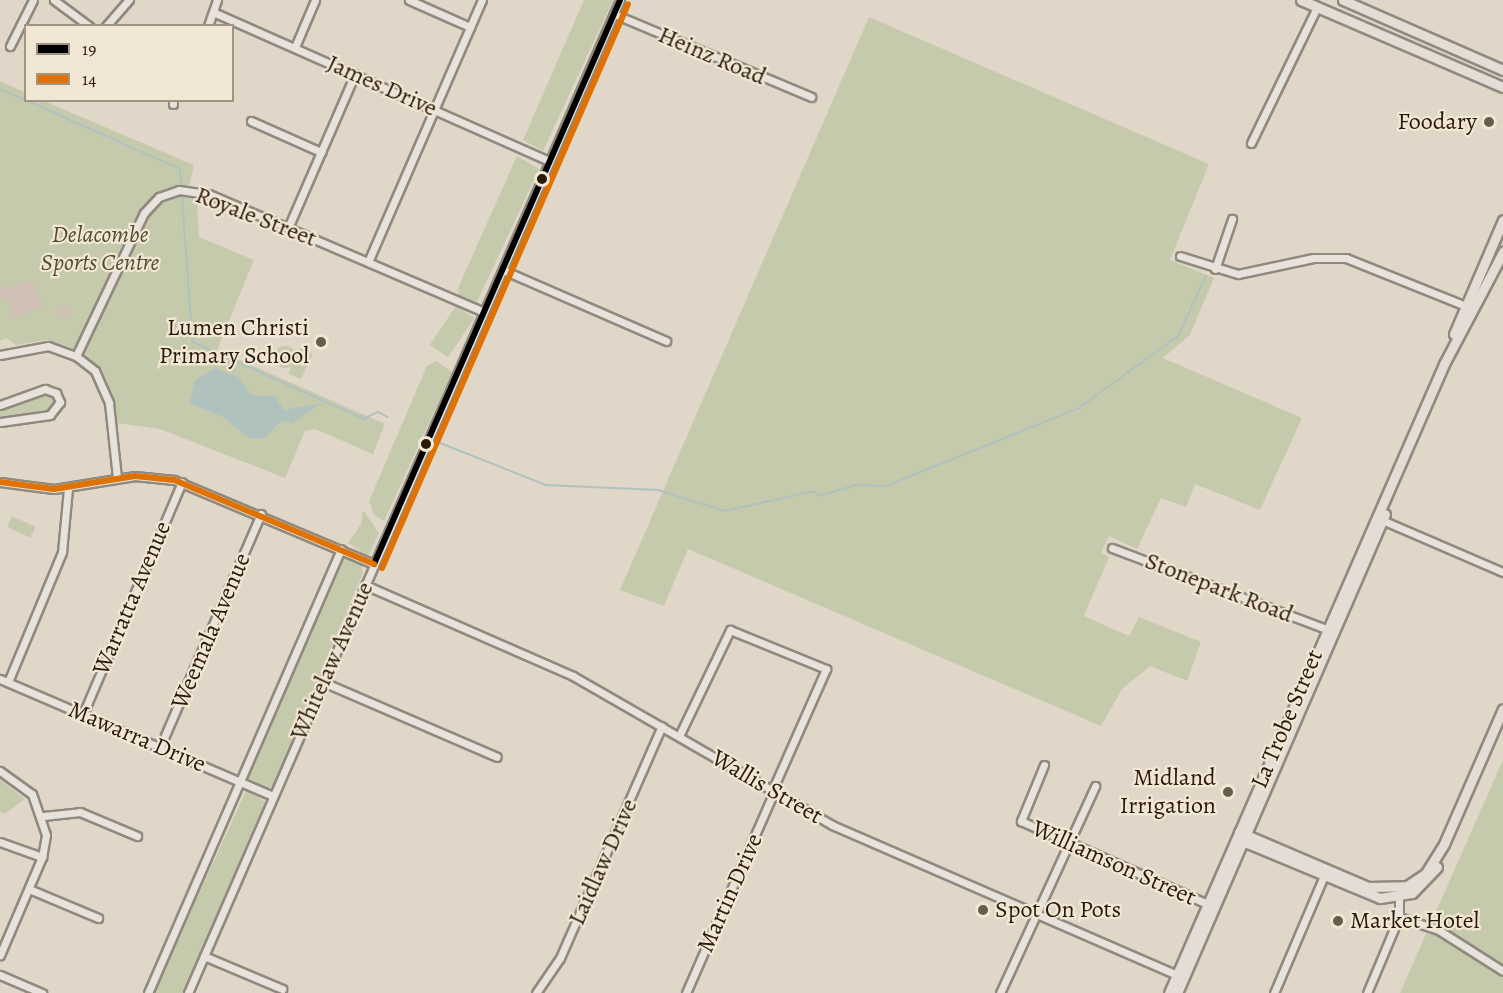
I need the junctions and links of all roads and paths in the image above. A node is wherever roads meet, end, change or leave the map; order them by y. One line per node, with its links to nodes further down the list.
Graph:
1 (33, 0): 19 (street)
2 (54, 0): 14 (street)
3 (129, 0): 15 (street)
4 (217, 0): 12 (street)
5 (315, 0): 20 (street)
6 (409, 0): 17 (street)
7 (482, 0): 17 (street)
8 (620, 0): 13 (street, Whitelaw Avenue)
9 (1301, 0): 11 (main road)
10 (1343, 0): 18 (main road)
11 (1319, 4): 22 (main road); 30 (street)
12 (213, 12): 16 (street); 20 (street, James Drive)
13 (614, 14): 27 (street, Heinz Road); 32 (street, Whitelaw Avenue)
14 (86, 24)
15 (108, 24)
16 (209, 24)
17 (470, 27): 28 (street)
18 (1443, 42): 21 (main road); 22 (main road)
19 (10, 46)
20 (295, 47): 24 (street, James Drive)
21 (1478, 58): 23 (main road); 25 (main road)
22 (1446, 63): 25 (main road)
23 (1503, 70)
24 (355, 74): 28 (street, James Drive); 31 (street)
25 (1481, 78): 26 (main road)
26 (1503, 87)
27 (811, 97)
28 (435, 110): 32 (street, James Drive); 39 (street)
29 (250, 121): 31 (street)
30 (1251, 143)
31 (321, 152): 35 (street)
32 (549, 161): 42 (street, Whitelaw Avenue)
33 (1232, 219): 41 (street)
34 (1503, 220): 36 (main road, La Trobe Street)
35 (288, 228): 39 (street, Royale Street); 47 (street, Royale Street)
36 (1499, 238): 43 (main road, La Trobe Street)
37 (1503, 252): 40 (main road, La Trobe Street)
38 (1180, 256): 41 (street)
39 (368, 262): 44 (street, Royale Street)
40 (1496, 267): 43 (main road); 48 (main road, La Trobe Street)
41 (1215, 269): 43 (street)
42 (503, 270): 44 (street, Whitelaw Avenue); 45 (street)
43 (1466, 306): 48 (main road, La Trobe Street)
44 (484, 312): 59 (street, Whitelaw Avenue)
45 (666, 341)
46 (0, 355): 47 (street)
47 (76, 356): 51 (street)
48 (1444, 364): 56 (main road, La Trobe Street)
49 (0, 405): 50 (street)
50 (0, 422)
51 (117, 478): 53 (street); 54 (street)
52 (0, 482): 54 (street)
53 (182, 482): 55 (street); 67 (street, Warratta Avenue)
54 (68, 488): 64 (street)
55 (261, 514): 58 (street); 70 (street, Weemala Avenue)
56 (1379, 519): 60 (street); 62 (main road, La Trobe Street)
57 (1112, 548): 62 (street, Stonepark Road)
58 (341, 549): 59 (street); 74 (street, Whitelaw Avenue)
59 (375, 564): 61 (street, Whitelaw Avenue)
60 (1503, 572)
61 (365, 585): 65 (street, Whitelaw Avenue); 68 (street, Wallis Street)
62 (1329, 630): 80 (main road, La Trobe Street)
63 (0, 679): 64 (street, Mawarra Drive)
64 (8, 682): 67 (street, Mawarra Drive)
65 (323, 682): 71 (street); 77 (street, Whitelaw Avenue)
66 (1503, 709): 86 (main road)
67 (83, 714): 70 (street, Mawarra Drive)
68 (662, 726): 69 (street, Wallis Street); 100 (street, Laidlaw Drive)
69 (679, 736): 76 (street, Wallis Street); 76 (street, Martin Drive)
70 (160, 747): 74 (street, Mawarra Drive)
71 (497, 757)
72 (1044, 765): 82 (street, Williamson Street)
73 (0, 771): 78 (street)
74 (240, 782): 77 (street, Mawarra Drive); 98 (street, Whitelaw Avenue)
75 (1095, 786): 82 (street)
76 (773, 792): 88 (street, Wallis Street); 101 (street, Martin Drive)
77 (273, 796): 92 (street, Whitelaw Avenue)
78 (43, 816): 79 (street); 83 (street)
79 (137, 836)
80 (1240, 836): 84 (main road); 87 (main road, La Trobe Street)
81 (0, 842): 83 (street)
82 (1067, 842): 87 (street, Williamson Street); 88 (street)
83 (42, 857): 85 (street)
84 (1325, 873): 86 (main road); 105 (street)
85 (28, 889): 90 (street); 91 (street)
86 (1398, 894): 89 (street)
87 (1210, 906): 95 (main road, La Trobe Street)
88 (1035, 913): 95 (street, Wallis Street); 102 (street)
89 (1399, 917): 93 (street); 106 (street)
90 (98, 918)
91 (0, 956)
92 (204, 957): 96 (street); 99 (street, Whitelaw Avenue)
93 (1503, 971)
94 (0, 975): 97 (street)
95 (1180, 976): 103 (main road, La Trobe Street); 104 (main road, La Trobe Street)
96 (282, 989)
97 (42, 993)
98 (148, 993)
99 (188, 993)
100 (536, 993)
101 (686, 993)
102 (1000, 993)
103 (1169, 993)
104 (1177, 993)
105 (1274, 993)
106 (1367, 993)

